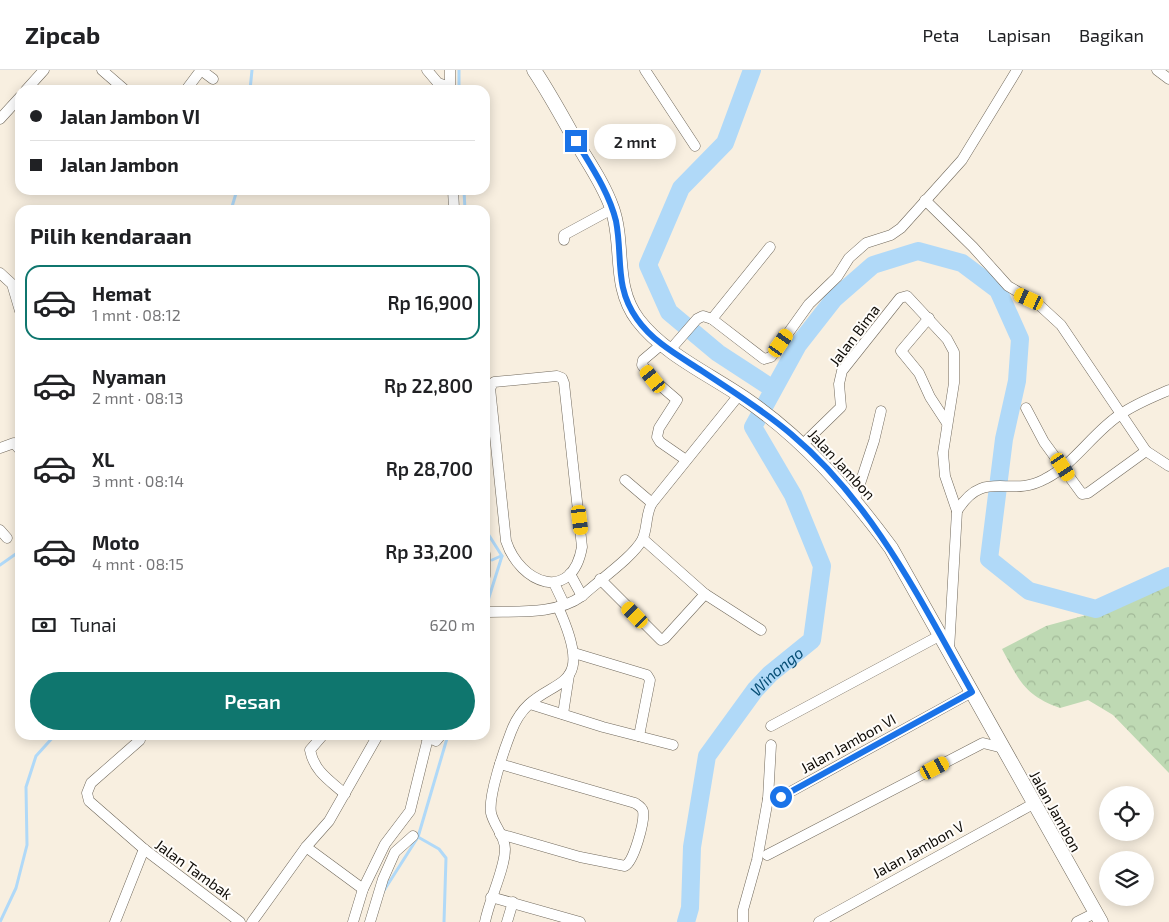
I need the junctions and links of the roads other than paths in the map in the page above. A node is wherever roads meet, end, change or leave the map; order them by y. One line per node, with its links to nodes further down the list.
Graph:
1 (44, 70): 12 (street)
2 (102, 70): 13 (street)
3 (201, 70): 10 (street); 14 (street)
4 (427, 70): 15 (street)
5 (450, 70): 16 (street)
6 (645, 70): 19 (street)
7 (1017, 70): 20 (street)
8 (1157, 70): 11 (street)
9 (537, 71): 21 (main road, Jalan Jambon)
10 (213, 79)
11 (1169, 79)
12 (30, 85)
13 (119, 85)
14 (190, 85)
15 (443, 85)
16 (450, 85)
17 (15, 102): 18 (street)
18 (0, 119)
19 (695, 146)
20 (925, 200): 27 (street); 33 (street)
21 (612, 209): 22 (street); 28 (main road, Jalan Jambon)
22 (564, 240)
23 (770, 248): 27 (street)
24 (0, 273): 25 (street)
25 (15, 294)
26 (928, 318): 34 (street); 34 (street); 35 (street, Jalan Bima)
27 (712, 319): 28 (street)
28 (666, 347): 30 (main road, Jalan Jambon); 39 (street)
29 (1169, 390): 33 (street)
30 (741, 396): 35 (main road, Jalan Jambon); 39 (street)
31 (1026, 408): 41 (street)
32 (881, 411): 43 (street)
33 (1120, 414): 38 (street); 41 (street)
34 (947, 423): 45 (street)
35 (802, 444): 43 (main road, Jalan Jambon)
36 (15, 445): 37 (street)
37 (0, 448)
38 (1146, 451): 40 (street); 41 (street)
39 (686, 460): 44 (street)
40 (1169, 466)
41 (1063, 467): 45 (street)
42 (625, 480): 44 (street)
43 (855, 499): 55 (main road, Jalan Jambon)
44 (652, 503): 46 (street)
45 (957, 512): 56 (street)
46 (642, 539): 48 (street); 50 (street)
47 (570, 574): 49 (street); 49 (street); 51 (street)
48 (600, 579): 50 (street); 51 (street)
49 (554, 583): 52 (street)
50 (705, 594): 54 (street)
51 (582, 596): 52 (street)
52 (561, 606): 53 (street); 57 (street)
53 (490, 612)
54 (760, 630)
55 (940, 636): 56 (main road, Jalan Jambon); 62 (street)
56 (949, 650): 59 (main road, Jalan Jambon)
57 (574, 653): 58 (street); 63 (street)
58 (569, 675): 60 (street); 61 (street)
59 (972, 692): 70 (main road, Jalan Jambon); 73 (street, Jalan Jambon VI)
60 (530, 704): 61 (street); 71 (street)
61 (563, 714): 63 (street)
62 (771, 726)
63 (639, 736): 69 (street)
64 (140, 740): 78 (street)
65 (319, 740): 72 (street)
66 (375, 740): 72 (street)
67 (424, 740): 80 (street)
68 (771, 744): 73 (street)
69 (673, 745)
70 (1003, 748): 74 (main road, Jalan Jambon); 79 (street)
71 (500, 764): 75 (street); 75 (street)
72 (345, 794): 77 (street)
73 (768, 799): 92 (street)
74 (1033, 804): 83 (main road, Jalan Jambon); 93 (street, Jalan Jambon V)
75 (500, 834): 81 (street)
76 (413, 836): 88 (street)
77 (306, 847): 80 (street); 86 (street)
78 (144, 849): 84 (street, Jalan Tambak); 85 (street, Jalan Tambak)
79 (766, 855)
80 (363, 888): 87 (street)
81 (491, 896): 82 (street); 89 (street)
82 (512, 902): 90 (street); 91 (street)
83 (1098, 918): 94 (street)
84 (115, 922)
85 (240, 922)
86 (252, 922)
87 (353, 922)
88 (370, 922)
89 (485, 922)
90 (507, 922)
91 (580, 922)
92 (743, 922)
93 (819, 922)
94 (1077, 922)

